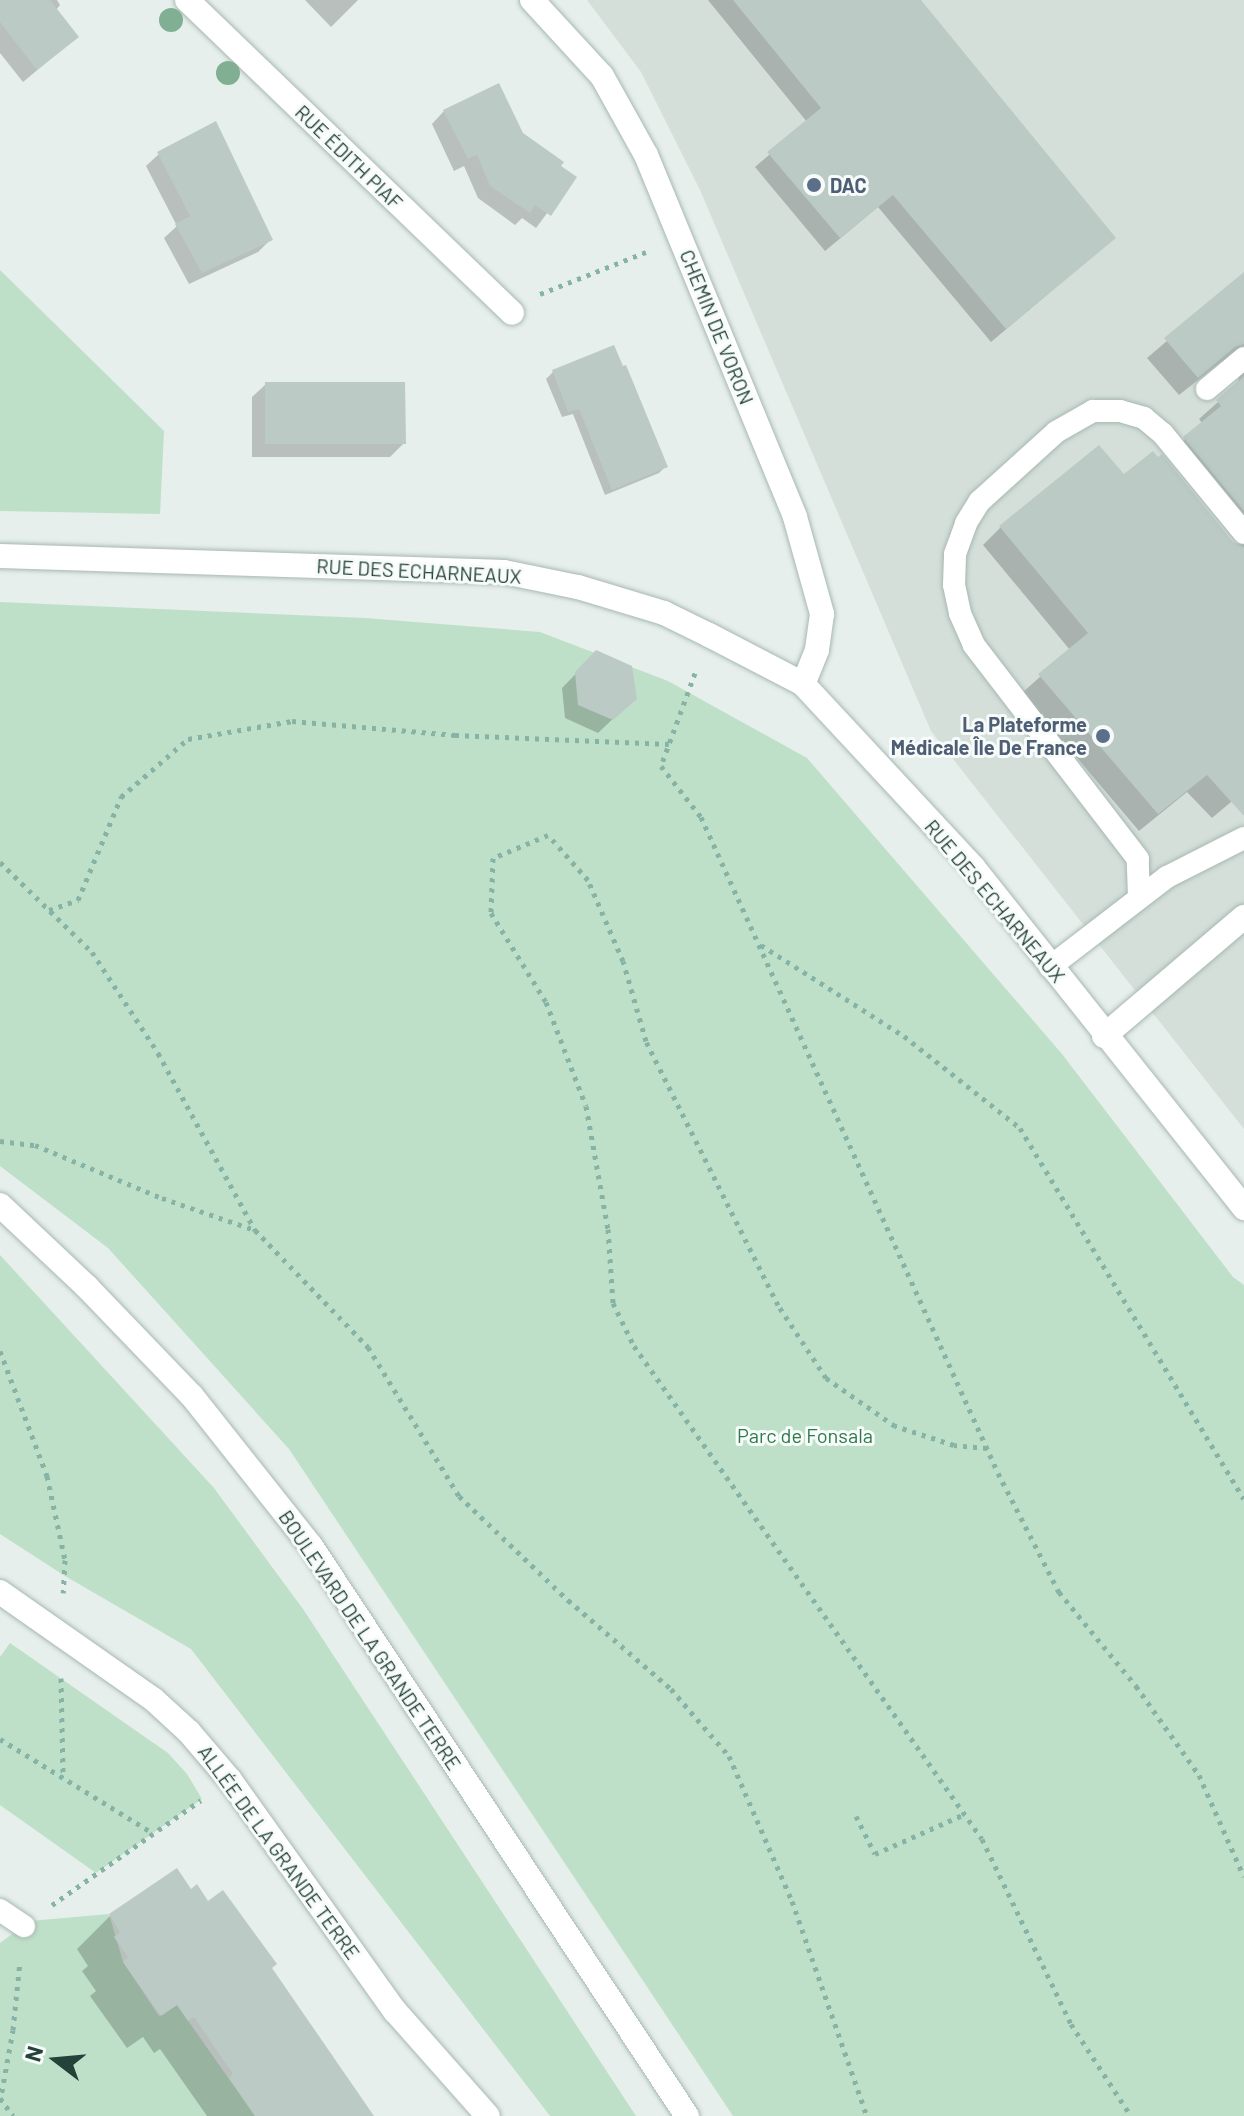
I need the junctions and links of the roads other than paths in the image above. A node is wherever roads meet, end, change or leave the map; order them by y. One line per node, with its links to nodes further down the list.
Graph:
1 (187, 0): 3 (street, RUE ÉDITH PIAF)
2 (532, 0): 8 (street, CHEMIN DE VORON)
3 (512, 313)
4 (1244, 358): 5 (lane)
5 (1207, 389)
6 (1244, 533): 10 (lane)
7 (0, 556): 8 (street, RUE DES ECHARNEAUX)
8 (803, 684): 12 (street, RUE DES ECHARNEAUX)
9 (1244, 838): 10 (lane)
10 (1139, 897): 12 (lane)
11 (1244, 917): 13 (street)
12 (1050, 967): 13 (street, RUE DES ECHARNEAUX)
13 (1104, 1036): 15 (street, RUE DES ECHARNEAUX)
14 (0, 1205): 20 (street, BOULEVARD DE LA GRANDE TERRE)
15 (1244, 1208)
16 (0, 1592): 19 (street, ALLÉE DE LA GRANDE TERRE)
17 (0, 1910): 18 (lane)
18 (32, 1919)
19 (488, 2116)
20 (687, 2116)

